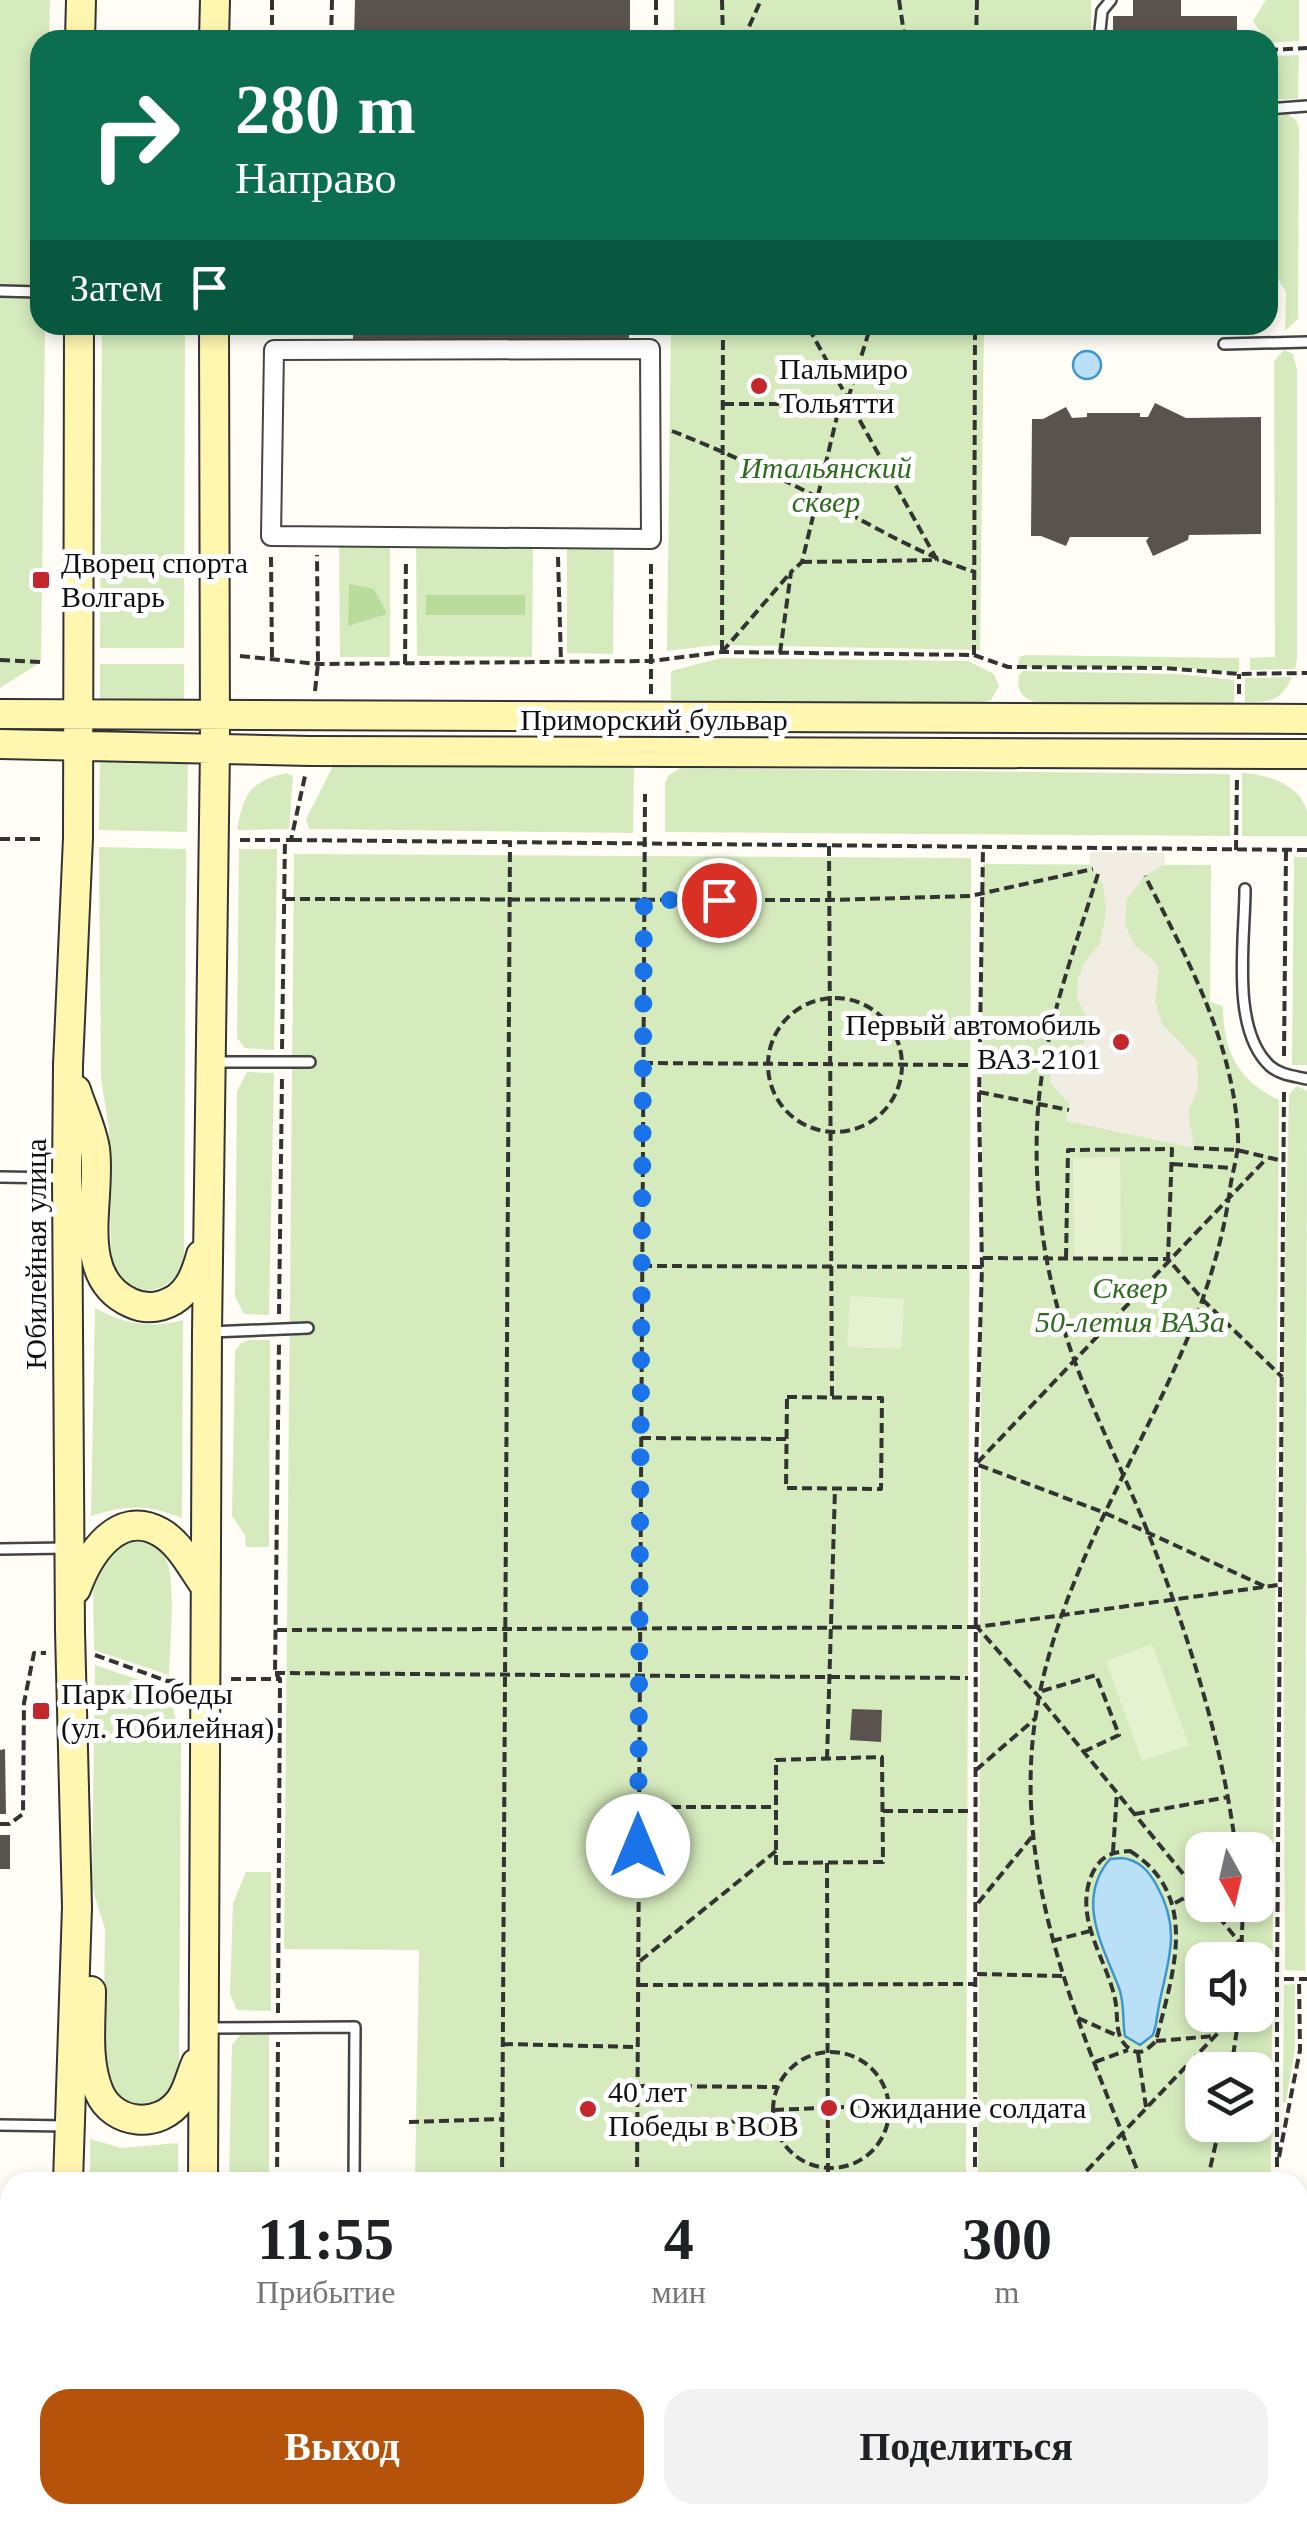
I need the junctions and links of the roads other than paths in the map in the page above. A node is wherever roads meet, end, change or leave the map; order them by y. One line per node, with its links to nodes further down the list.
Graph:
1 (80, 0): 4 (main road)
2 (215, 0): 5 (main road)
3 (1111, 0): 6 (lane)
4 (80, 30)
5 (214, 30)
6 (1100, 30)
7 (1307, 106): 8 (lane)
8 (1278, 108)
9 (0, 292): 10 (lane)
10 (30, 292)
11 (79, 335): 17 (main road, Юбилейная улица)
12 (214, 335): 18 (main road)
13 (1307, 342): 14 (lane)
14 (1224, 344)
15 (406, 538): 15 (street)
16 (0, 714): 17 (main road)
17 (78, 714): 18 (main road); 21 (main road, Юбилейная улица)
18 (215, 715): 19 (main road); 22 (main road)
19 (1307, 719)
20 (0, 744): 21 (main road, Приморский бульвар)
21 (77, 745): 22 (main road, Приморский бульвар); 27 (main road, Юбилейная улица)
22 (215, 747): 23 (main road, Приморский бульвар); 25 (main road)
23 (1307, 754)
24 (1245, 889): 28 (lane)
25 (211, 1062): 26 (lane); 31 (main road)
26 (310, 1062)
27 (68, 1065): 30 (main road, Юбилейная улица); 31 (main road)
28 (1307, 1079)
29 (0, 1177): 30 (lane)
30 (67, 1178): 34 (main road, Юбилейная улица)
31 (208, 1224): 33 (main road)
32 (308, 1328): 33 (lane)
33 (207, 1332): 36 (main road)
34 (71, 1548): 35 (lane); 37 (main road, Юбилейная улица)
35 (0, 1549)
36 (205, 1586): 37 (main road); 39 (main road)
37 (71, 1603): 38 (main road, Юбилейная улица)
38 (76, 1907): 39 (main road); 41 (main road, Юбилейная улица)
39 (202, 2039): 43 (main road); 44 (lane)
40 (0, 2125): 41 (lane)
41 (68, 2126): 42 (main road, Юбилейная улица)
42 (68, 2172)
43 (203, 2172)
44 (354, 2172)

